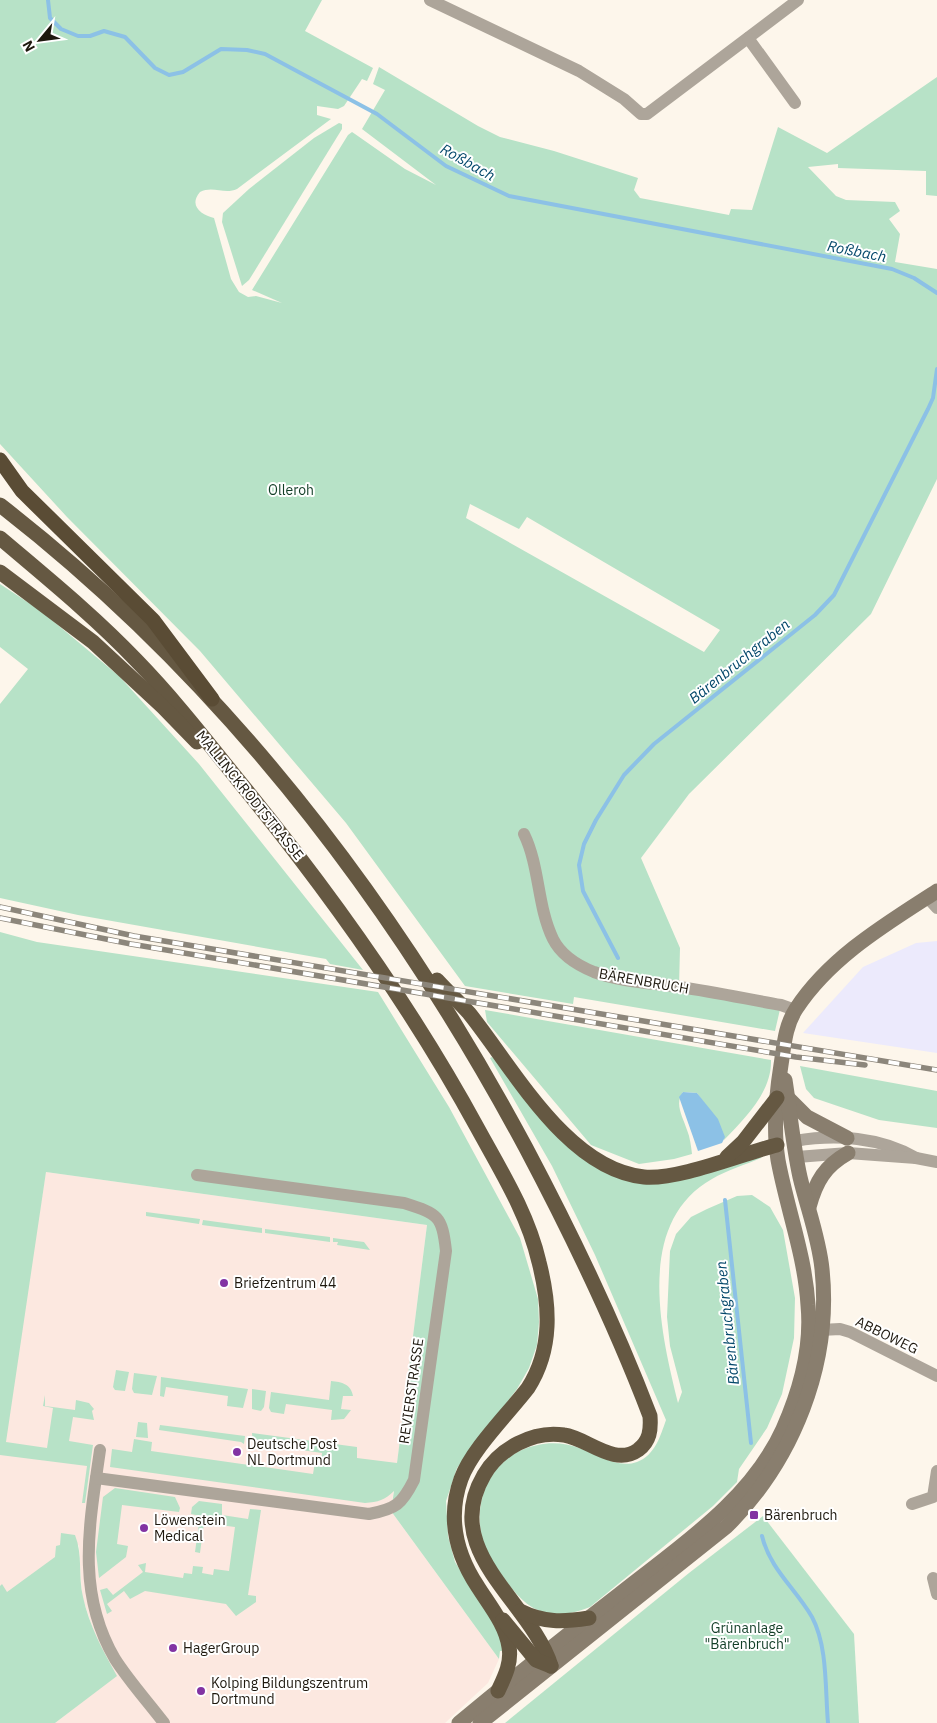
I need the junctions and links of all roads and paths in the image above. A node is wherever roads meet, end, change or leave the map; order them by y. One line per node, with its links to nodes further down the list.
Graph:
1 (430, 0): 3 (street)
2 (798, 0): 3 (street)
3 (748, 38): 4 (street)
4 (795, 104)
5 (0, 460): 7 (highway)
6 (0, 474): 7 (highway)
7 (22, 491): 11 (highway)
8 (0, 505): 11 (highway)
9 (0, 538): 12 (highway, MALLINCKRODTSTRASSE)
10 (0, 572): 12 (highway)
11 (212, 699): 15 (highway)
12 (237, 779): 36 (highway, MALLINCKRODTSTRASSE)
13 (524, 834): 16 (street, BÄRENBRUCH)
14 (934, 899): 16 (main road)
15 (413, 956): 24 (highway); 37 (highway)
16 (796, 1010): 17 (main road)
17 (782, 1097): 18 (main road); 19 (main road); 20 (main road); 24 (highway)
18 (847, 1138): 19 (street); 23 (street)
19 (795, 1141): 20 (main road); 22 (main road)
20 (777, 1145): 22 (main road); 24 (highway); 38 (main road)
21 (848, 1153): 22 (street); 23 (street); 27 (main road)
22 (797, 1157): 27 (main road)
23 (916, 1158): 25 (street)
24 (724, 1160)
25 (937, 1162)
26 (197, 1175): 32 (street, REVIERSTRASSE)
27 (808, 1206): 28 (main road)
28 (821, 1330): 29 (street, ABBOWEG); 39 (main road)
29 (937, 1376)
30 (100, 1450): 32 (street)
31 (937, 1471): 33 (street)
32 (96, 1478): 41 (street)
33 (912, 1504)
34 (930, 1579): 35 (street)
35 (937, 1594)
36 (494, 1609): 39 (highway); 40 (highway)
37 (519, 1610): 38 (highway); 39 (highway)
38 (589, 1618): 39 (main road)
39 (545, 1660): 40 (main road); 43 (main road)
40 (498, 1691): 42 (main road)
41 (164, 1723)
42 (459, 1723)
43 (480, 1723)

